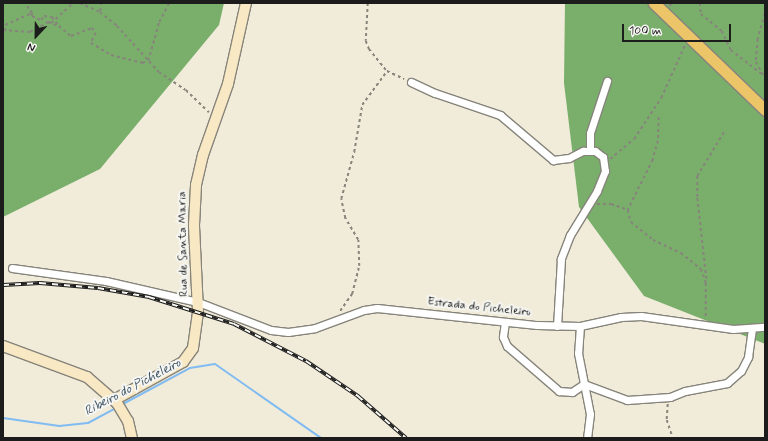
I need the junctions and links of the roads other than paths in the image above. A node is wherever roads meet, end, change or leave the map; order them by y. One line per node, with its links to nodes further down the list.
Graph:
1 (246, 3): 8 (street, Rua de Santa Maria)
2 (654, 3): 5 (main road)
3 (607, 81): 6 (street)
4 (411, 82): 6 (street)
5 (765, 110)
6 (590, 151): 10 (street)
7 (12, 268): 8 (street, Estrada do Picheleiro)
8 (198, 302): 9 (street, Estrada do Picheleiro); 16 (street, Rua de Santa Maria)
9 (505, 322): 10 (street, Estrada do Picheleiro); 15 (street)
10 (556, 326): 11 (street, Estrada do Picheleiro)
11 (580, 326): 12 (street, Estrada do Picheleiro); 15 (street)
12 (752, 328): 13 (street, Estrada do Picheleiro); 15 (street)
13 (765, 328)
14 (3, 346): 16 (street)
15 (584, 384): 18 (street)
16 (118, 404): 17 (street)
17 (132, 438)
18 (587, 438)

